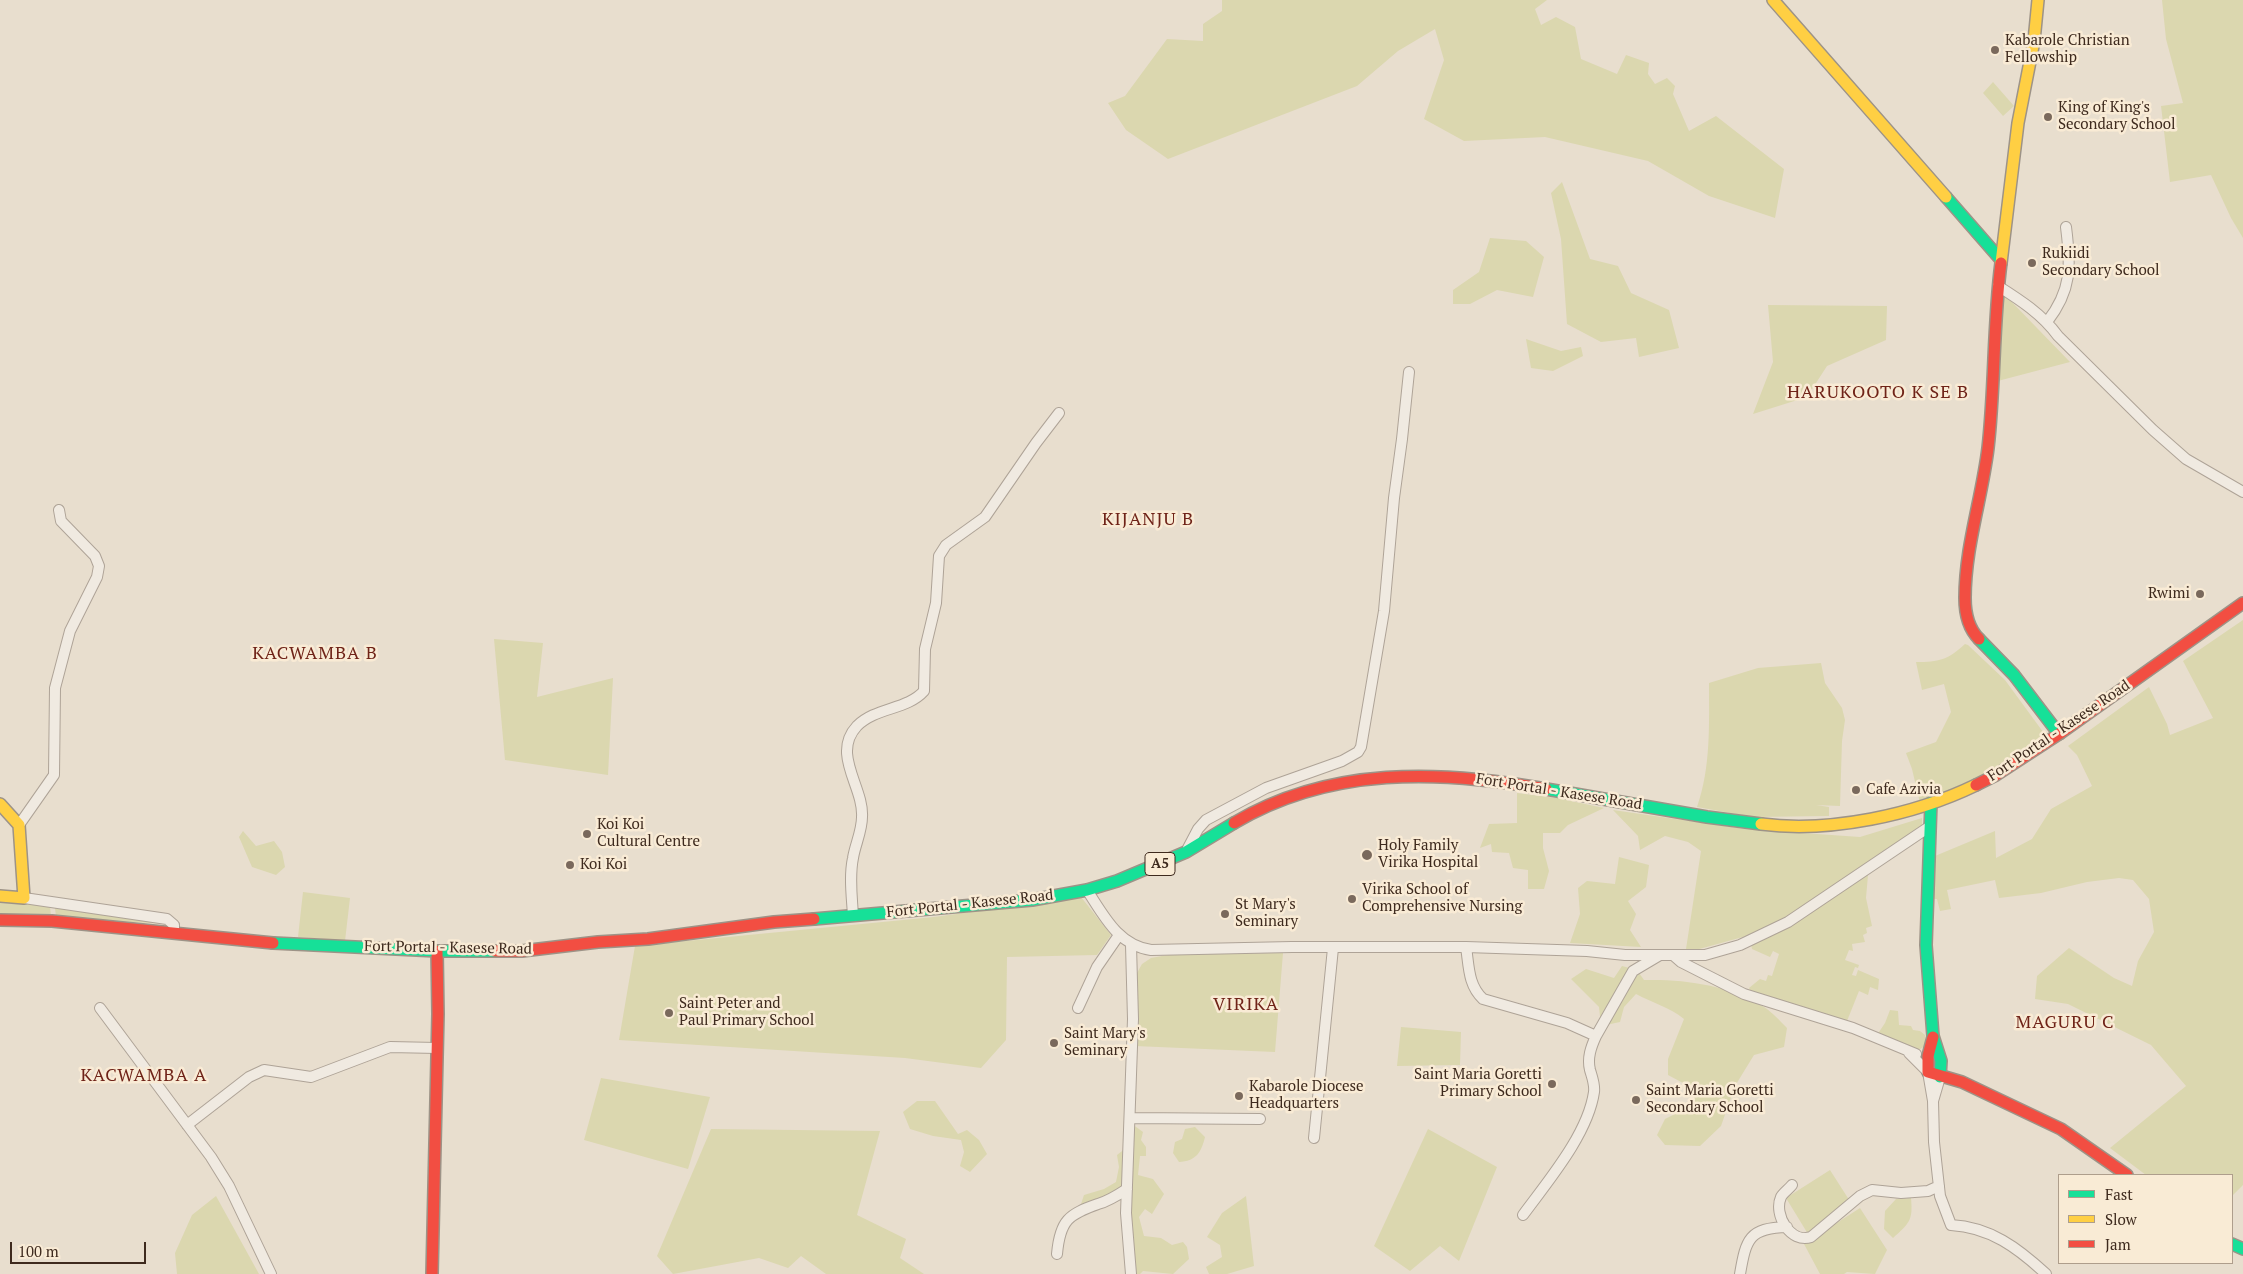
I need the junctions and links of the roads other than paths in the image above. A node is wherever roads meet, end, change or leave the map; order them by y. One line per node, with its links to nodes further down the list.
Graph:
1 (1773, 0): 4 (main road)
2 (2038, 0): 4 (main road)
3 (2066, 227): 6 (street)
4 (2001, 260): 5 (main road)
5 (1998, 286): 6 (street); 12 (main road)
6 (2047, 322): 9 (street)
7 (1409, 372): 17 (street)
8 (1059, 413): 21 (street)
9 (2243, 492)
10 (59, 510): 15 (street)
11 (2243, 603): 12 (main road, Fort Portal - Kasese Road / A5)
12 (2058, 734): 13 (main road, Fort Portal - Kasese Road / A5)
13 (1932, 803): 16 (main road); 17 (main road, Fort Portal - Kasese Road / A5)
14 (0, 804): 15 (main road)
15 (19, 825): 20 (main road)
16 (1929, 827): 31 (street); 36 (main road)
17 (1186, 852): 18 (main road, Fort Portal - Kasese Road / A5)
18 (1087, 890): 21 (main road, Fort Portal - Kasese Road / A5); 24 (street)
19 (0, 896): 20 (main road)
20 (24, 898): 23 (street)
21 (853, 916): 28 (main road, Fort Portal - Kasese Road / A5)
22 (0, 920): 23 (main road, Fort Portal - Kasese Road / A5)
23 (174, 933): 28 (main road, Fort Portal - Kasese Road / A5)
24 (1119, 935): 25 (street); 34 (street)
25 (1132, 945): 27 (street); 45 (street)
26 (1466, 947): 27 (street); 29 (street); 35 (street)
27 (1333, 948): 48 (street)
28 (437, 951): 37 (main road)
29 (1625, 955): 30 (street); 32 (street)
30 (1660, 955): 31 (street); 32 (street)
31 (1672, 955): 38 (street)
32 (1633, 971): 35 (street)
33 (100, 1008): 47 (street)
34 (1078, 1008)
35 (1596, 1036): 53 (street)
36 (1933, 1036): 39 (main road); 40 (main road)
37 (437, 1048): 47 (street); 57 (main road)
38 (1909, 1052): 39 (street); 41 (street)
39 (1928, 1056): 40 (main road); 41 (main road)
40 (1941, 1061): 42 (main road); 43 (main road)
41 (1928, 1072): 42 (main road); 44 (street)
42 (1940, 1077): 43 (main road); 44 (street)
43 (1962, 1082): 49 (main road)
44 (1933, 1101): 51 (street)
45 (1130, 1118): 46 (street); 52 (street)
46 (1260, 1119)
47 (186, 1125): 56 (street)
48 (1314, 1138)
49 (2126, 1174)
50 (1792, 1185): 54 (street)
51 (1939, 1186): 54 (street); 60 (street)
52 (1127, 1189): 55 (street); 58 (street)
53 (1523, 1215)
54 (1787, 1227): 59 (street)
55 (1057, 1254)
56 (271, 1274)
57 (432, 1274)
58 (1131, 1274)
59 (1740, 1274)
60 (2046, 1274)

